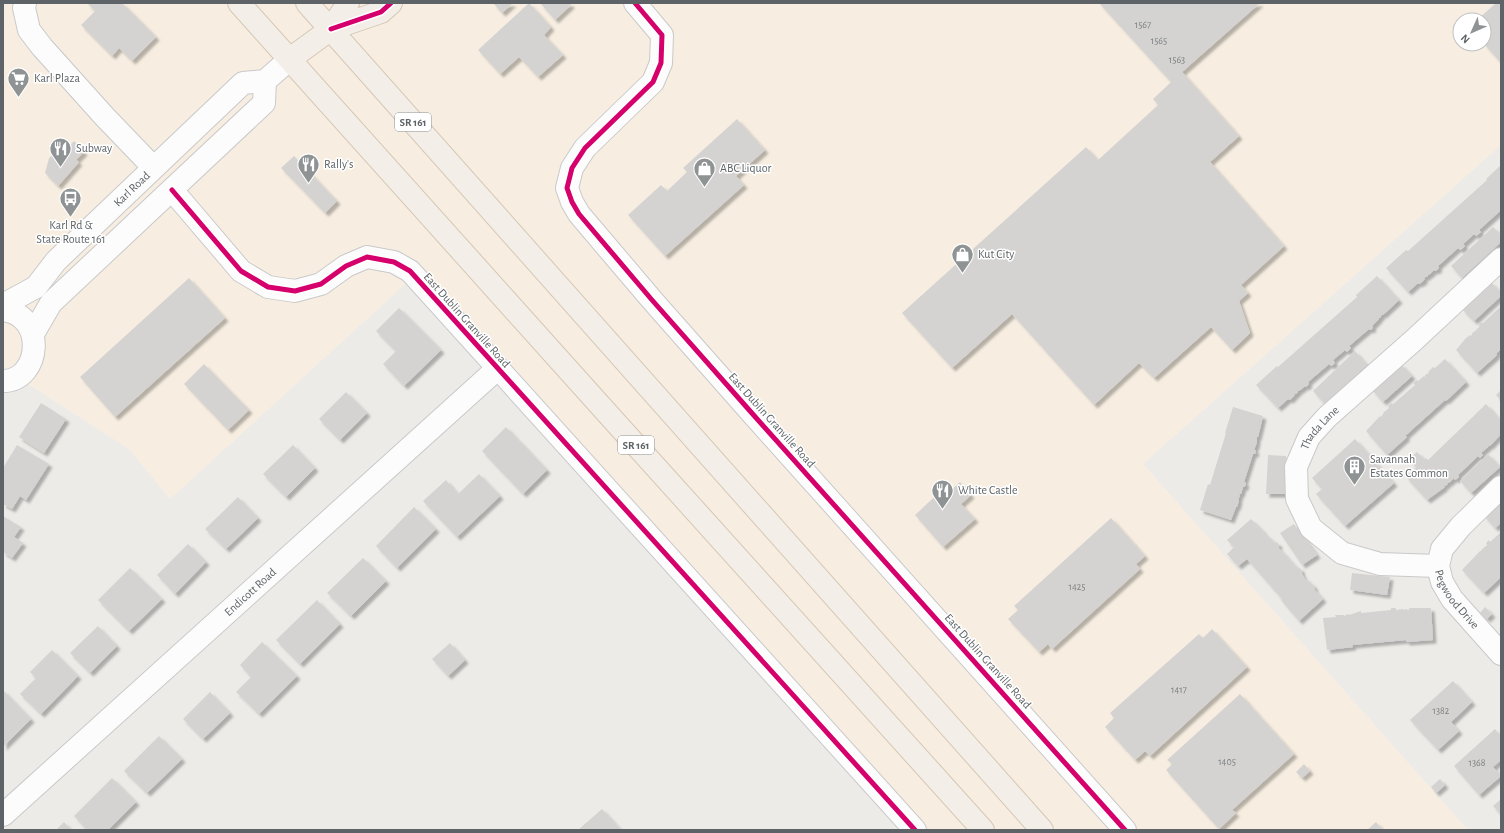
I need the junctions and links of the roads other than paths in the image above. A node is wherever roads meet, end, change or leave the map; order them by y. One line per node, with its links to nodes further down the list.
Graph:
1 (25, 3): 10 (street)
2 (239, 3): 8 (main road, SR 161)
3 (307, 3): 7 (main road, SR 161)
4 (348, 3): 7 (main road)
5 (391, 3): 7 (main road)
6 (635, 3): 25 (street, East Dublin Granville Road)
7 (331, 29): 8 (main road); 24 (main road, SR 161)
8 (290, 59): 9 (street); 23 (main road, SR 161)
9 (265, 81): 10 (street, Karl Road); 11 (street)
10 (153, 167): 13 (street, Karl Road)
11 (172, 190): 15 (street); 16 (street, East Dublin Granville Road)
12 (1501, 259): 19 (street, Thada Lane)
13 (3, 305)
14 (3, 310): 15 (street)
15 (33, 334): 17 (street)
16 (497, 369): 21 (street, Endicott Road); 22 (street, East Dublin Granville Road)
17 (3, 381)
18 (1501, 487): 19 (street, Pegwood Drive)
19 (1438, 566): 20 (street, Pegwood Drive)
20 (1501, 654)
21 (3, 815)
22 (915, 830)
23 (983, 830)
24 (1042, 830)
25 (1125, 830)

